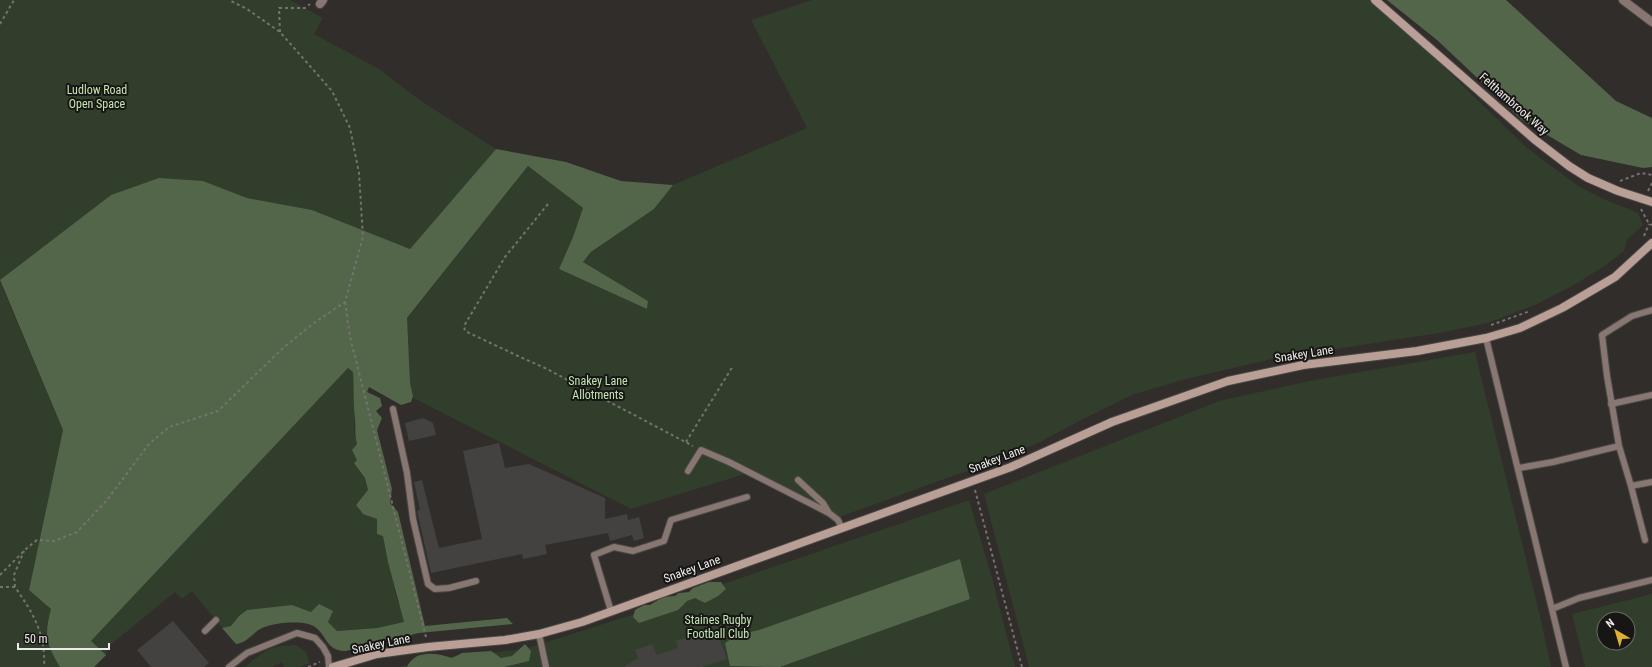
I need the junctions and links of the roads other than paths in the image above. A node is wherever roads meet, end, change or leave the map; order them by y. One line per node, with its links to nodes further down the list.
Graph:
1 (1375, 0): 4 (street, Felthambrook Way)
2 (1622, 0): 3 (street)
3 (1652, 22)
4 (1652, 202)
5 (1652, 243): 7 (street, Snakey Lane)
6 (1652, 310): 9 (lane)
7 (1486, 338): 12 (lane); 19 (street, Snakey Lane)
8 (1652, 395): 9 (lane)
9 (1611, 404): 11 (lane)
10 (393, 409): 22 (lane)
11 (1619, 446): 12 (lane); 16 (lane)
12 (1518, 468): 23 (lane)
13 (688, 471): 18 (lane)
14 (798, 480): 18 (lane)
15 (1652, 482): 16 (lane)
16 (1631, 486): 20 (lane)
17 (747, 497): 24 (lane)
18 (829, 513): 19 (lane)
19 (842, 528): 24 (street, Snakey Lane)
20 (1644, 540)
21 (1652, 580): 23 (lane)
22 (476, 581)
23 (1552, 609): 32 (lane)
24 (611, 611): 27 (street, Snakey Lane)
25 (216, 620): 26 (lane)
26 (205, 631)
27 (539, 634): 30 (street, Snakey Lane); 31 (lane)
28 (229, 667): 29 (lane)
29 (329, 667)
30 (333, 667)
31 (546, 667)
32 (1566, 667)

